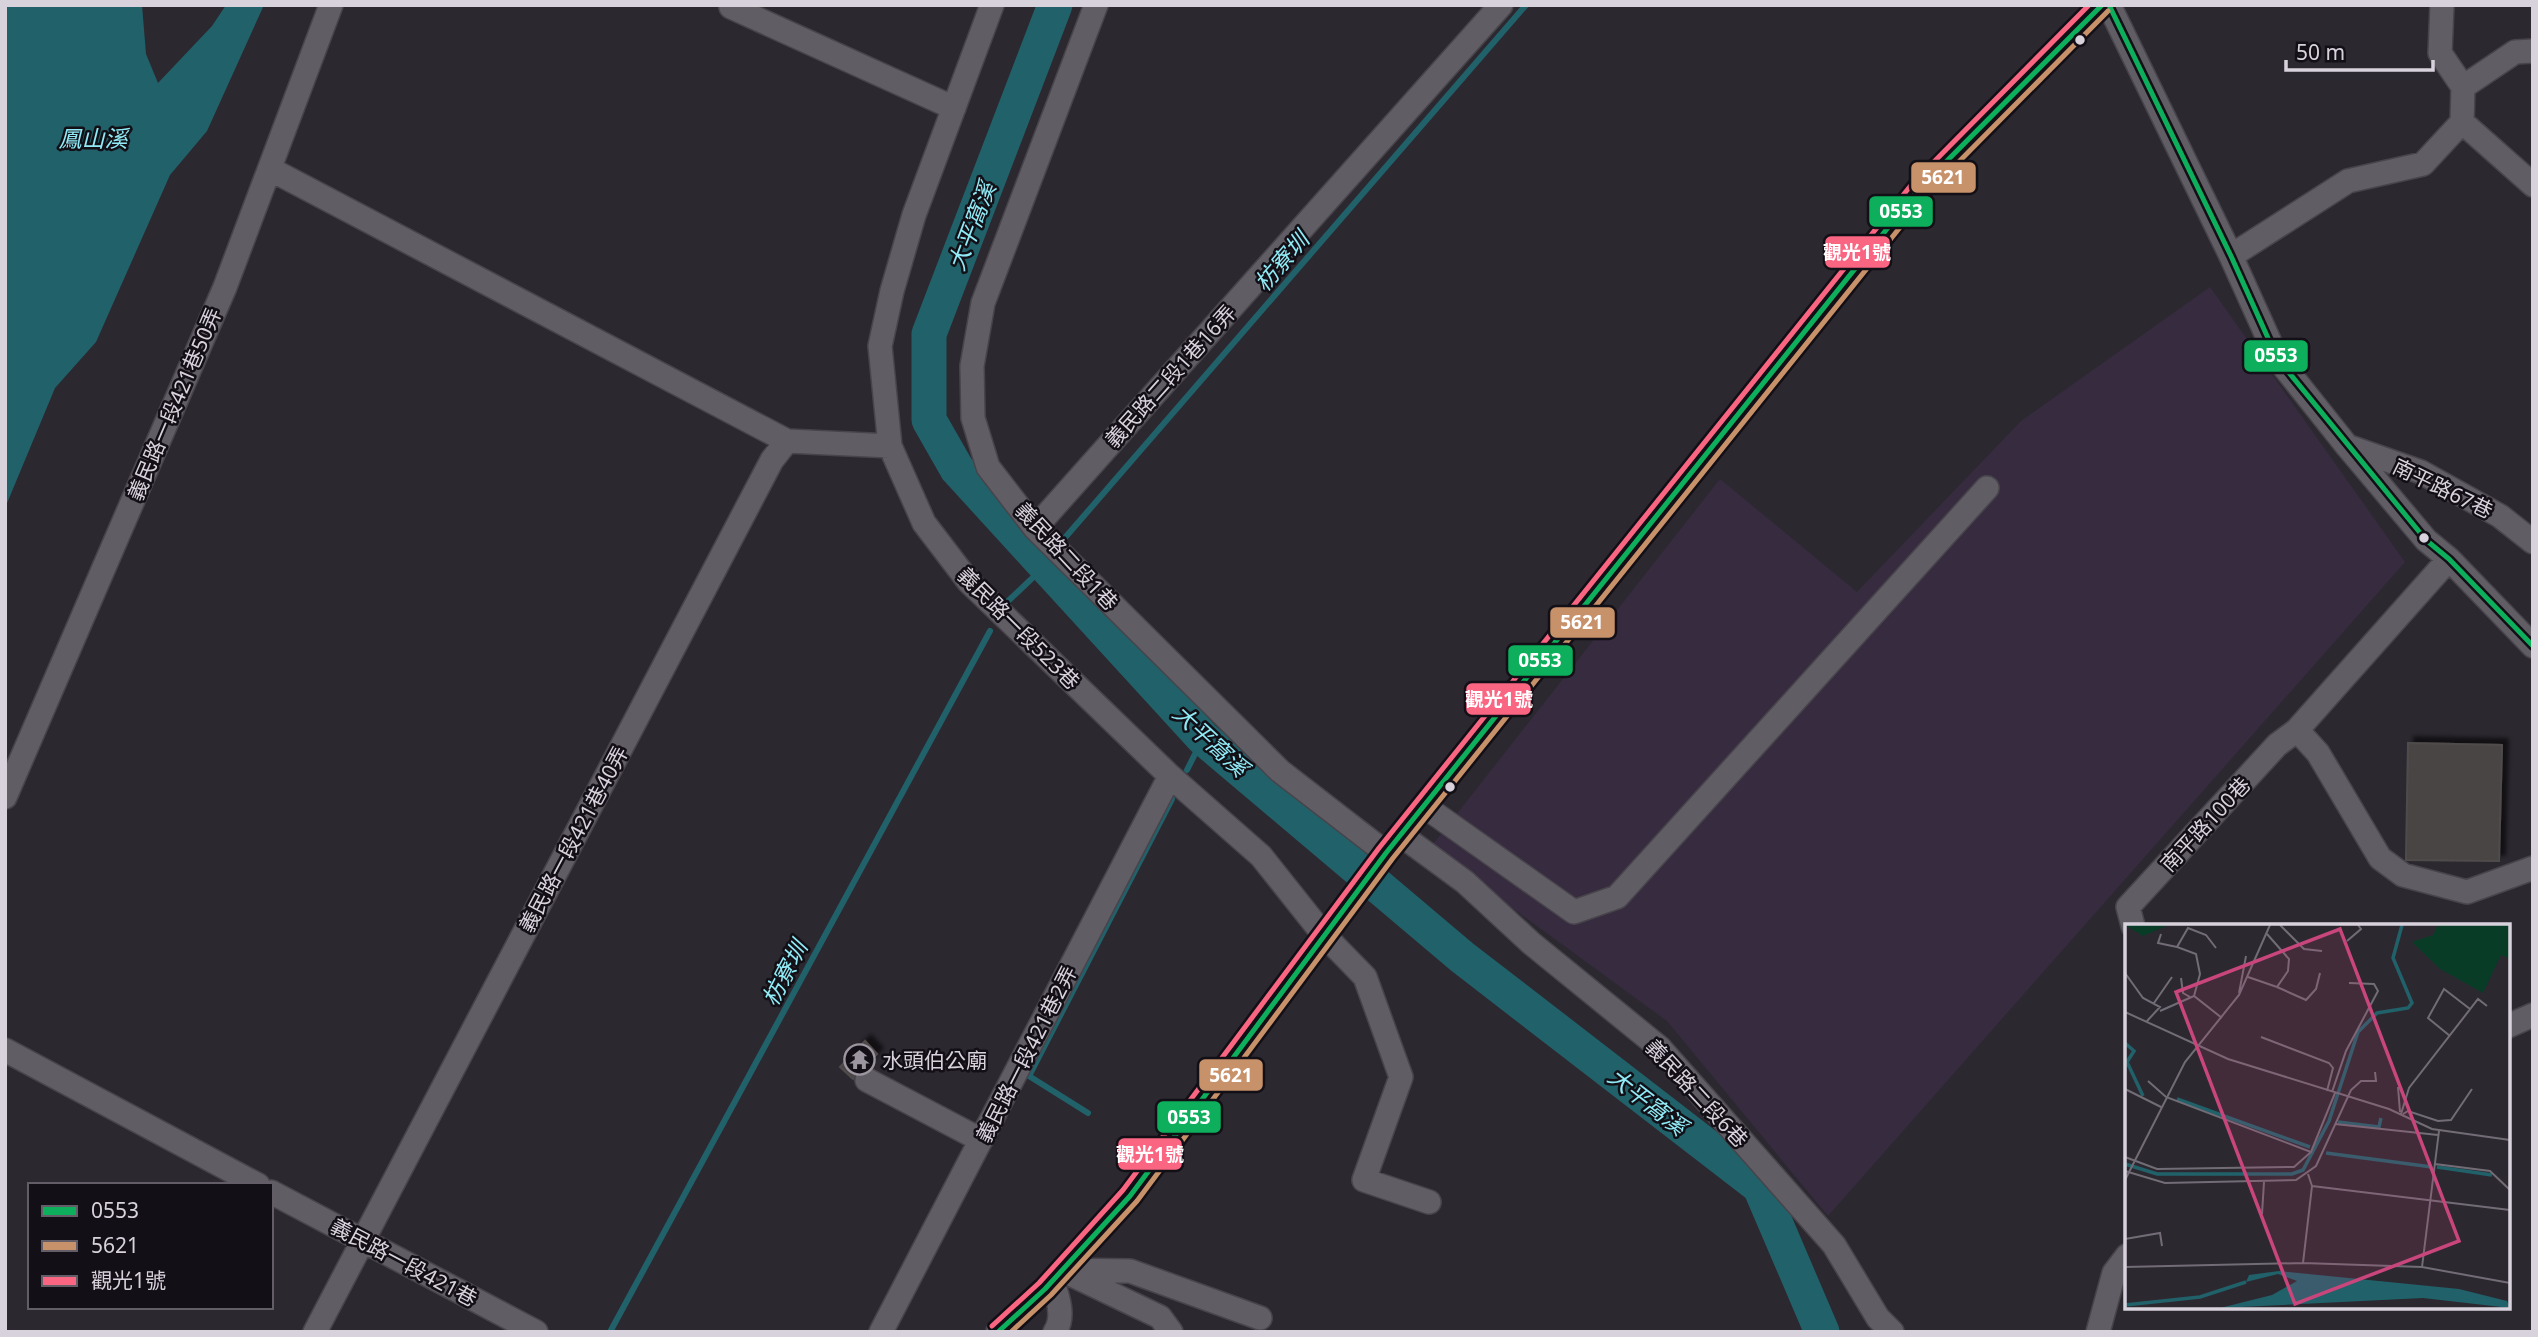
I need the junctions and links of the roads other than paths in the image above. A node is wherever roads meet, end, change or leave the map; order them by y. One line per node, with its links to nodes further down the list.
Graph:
1 (331, 5): 13 (street, 義民路一段421巷50弄)
2 (992, 5): 11 (street, 義民路一段523巷)
3 (1096, 5): 20 (street, 義民路二段1巷)
4 (1501, 5): 20 (street, 義民路二段1巷16弄)
5 (2102, 5): 27 (street)
6 (2109, 5): 15 (street)
7 (2442, 5): 10 (street)
8 (730, 7): 11 (street)
9 (2533, 51): 10 (street)
10 (2463, 88): 12 (street)
11 (954, 108): 17 (street, 義民路一段523巷)
12 (2462, 122): 14 (street); 15 (street)
13 (270, 169): 16 (street); 26 (street, 義民路一段421巷50弄)
14 (2533, 185)
15 (2231, 256): 18 (street)
16 (787, 441): 17 (street); 41 (street, 義民路一段421巷40弄)
17 (890, 446): 25 (street, 義民路一段523巷)
18 (2347, 446): 21 (street, 南平路67巷); 22 (street)
19 (1987, 488): 27 (street)
20 (1035, 528): 29 (street, 義民路二段1巷)
21 (2533, 542)
22 (2449, 559): 23 (street); 24 (street, 南平路100巷)
23 (2533, 646)
24 (2298, 730): 30 (street); 31 (street, 南平路100巷)
25 (1170, 776): 32 (street, 義民路一段523巷); 37 (street, 義民路一段421巷2弄)
26 (5, 797)
27 (1424, 806): 28 (street)
28 (1401, 835): 29 (street); 51 (street, 義民路二段6巷)
29 (1386, 853): 32 (street)
30 (2533, 868)
31 (2132, 924)
32 (1323, 934): 40 (street, 義民路一段523巷); 43 (street)
33 (2533, 1015): 34 (street)
34 (2510, 1025)
35 (5, 1050): 38 (street)
36 (867, 1080): 37 (street)
37 (981, 1140): 47 (street, 義民路一段421巷2弄)
38 (254, 1183)
39 (273, 1193): 41 (street, 義民路一段421巷)
40 (1429, 1202)
41 (363, 1240): 45 (street, 義民路一段421巷40弄); 46 (street, 義民路一段421巷)
42 (2125, 1258): 52 (street)
43 (1057, 1276): 44 (street); 48 (street); 49 (street); 50 (street)
44 (1260, 1318)
45 (315, 1332)
46 (536, 1332)
47 (881, 1332)
48 (998, 1332)
49 (1055, 1332)
50 (1171, 1332)
51 (1892, 1332)
52 (2098, 1332)

